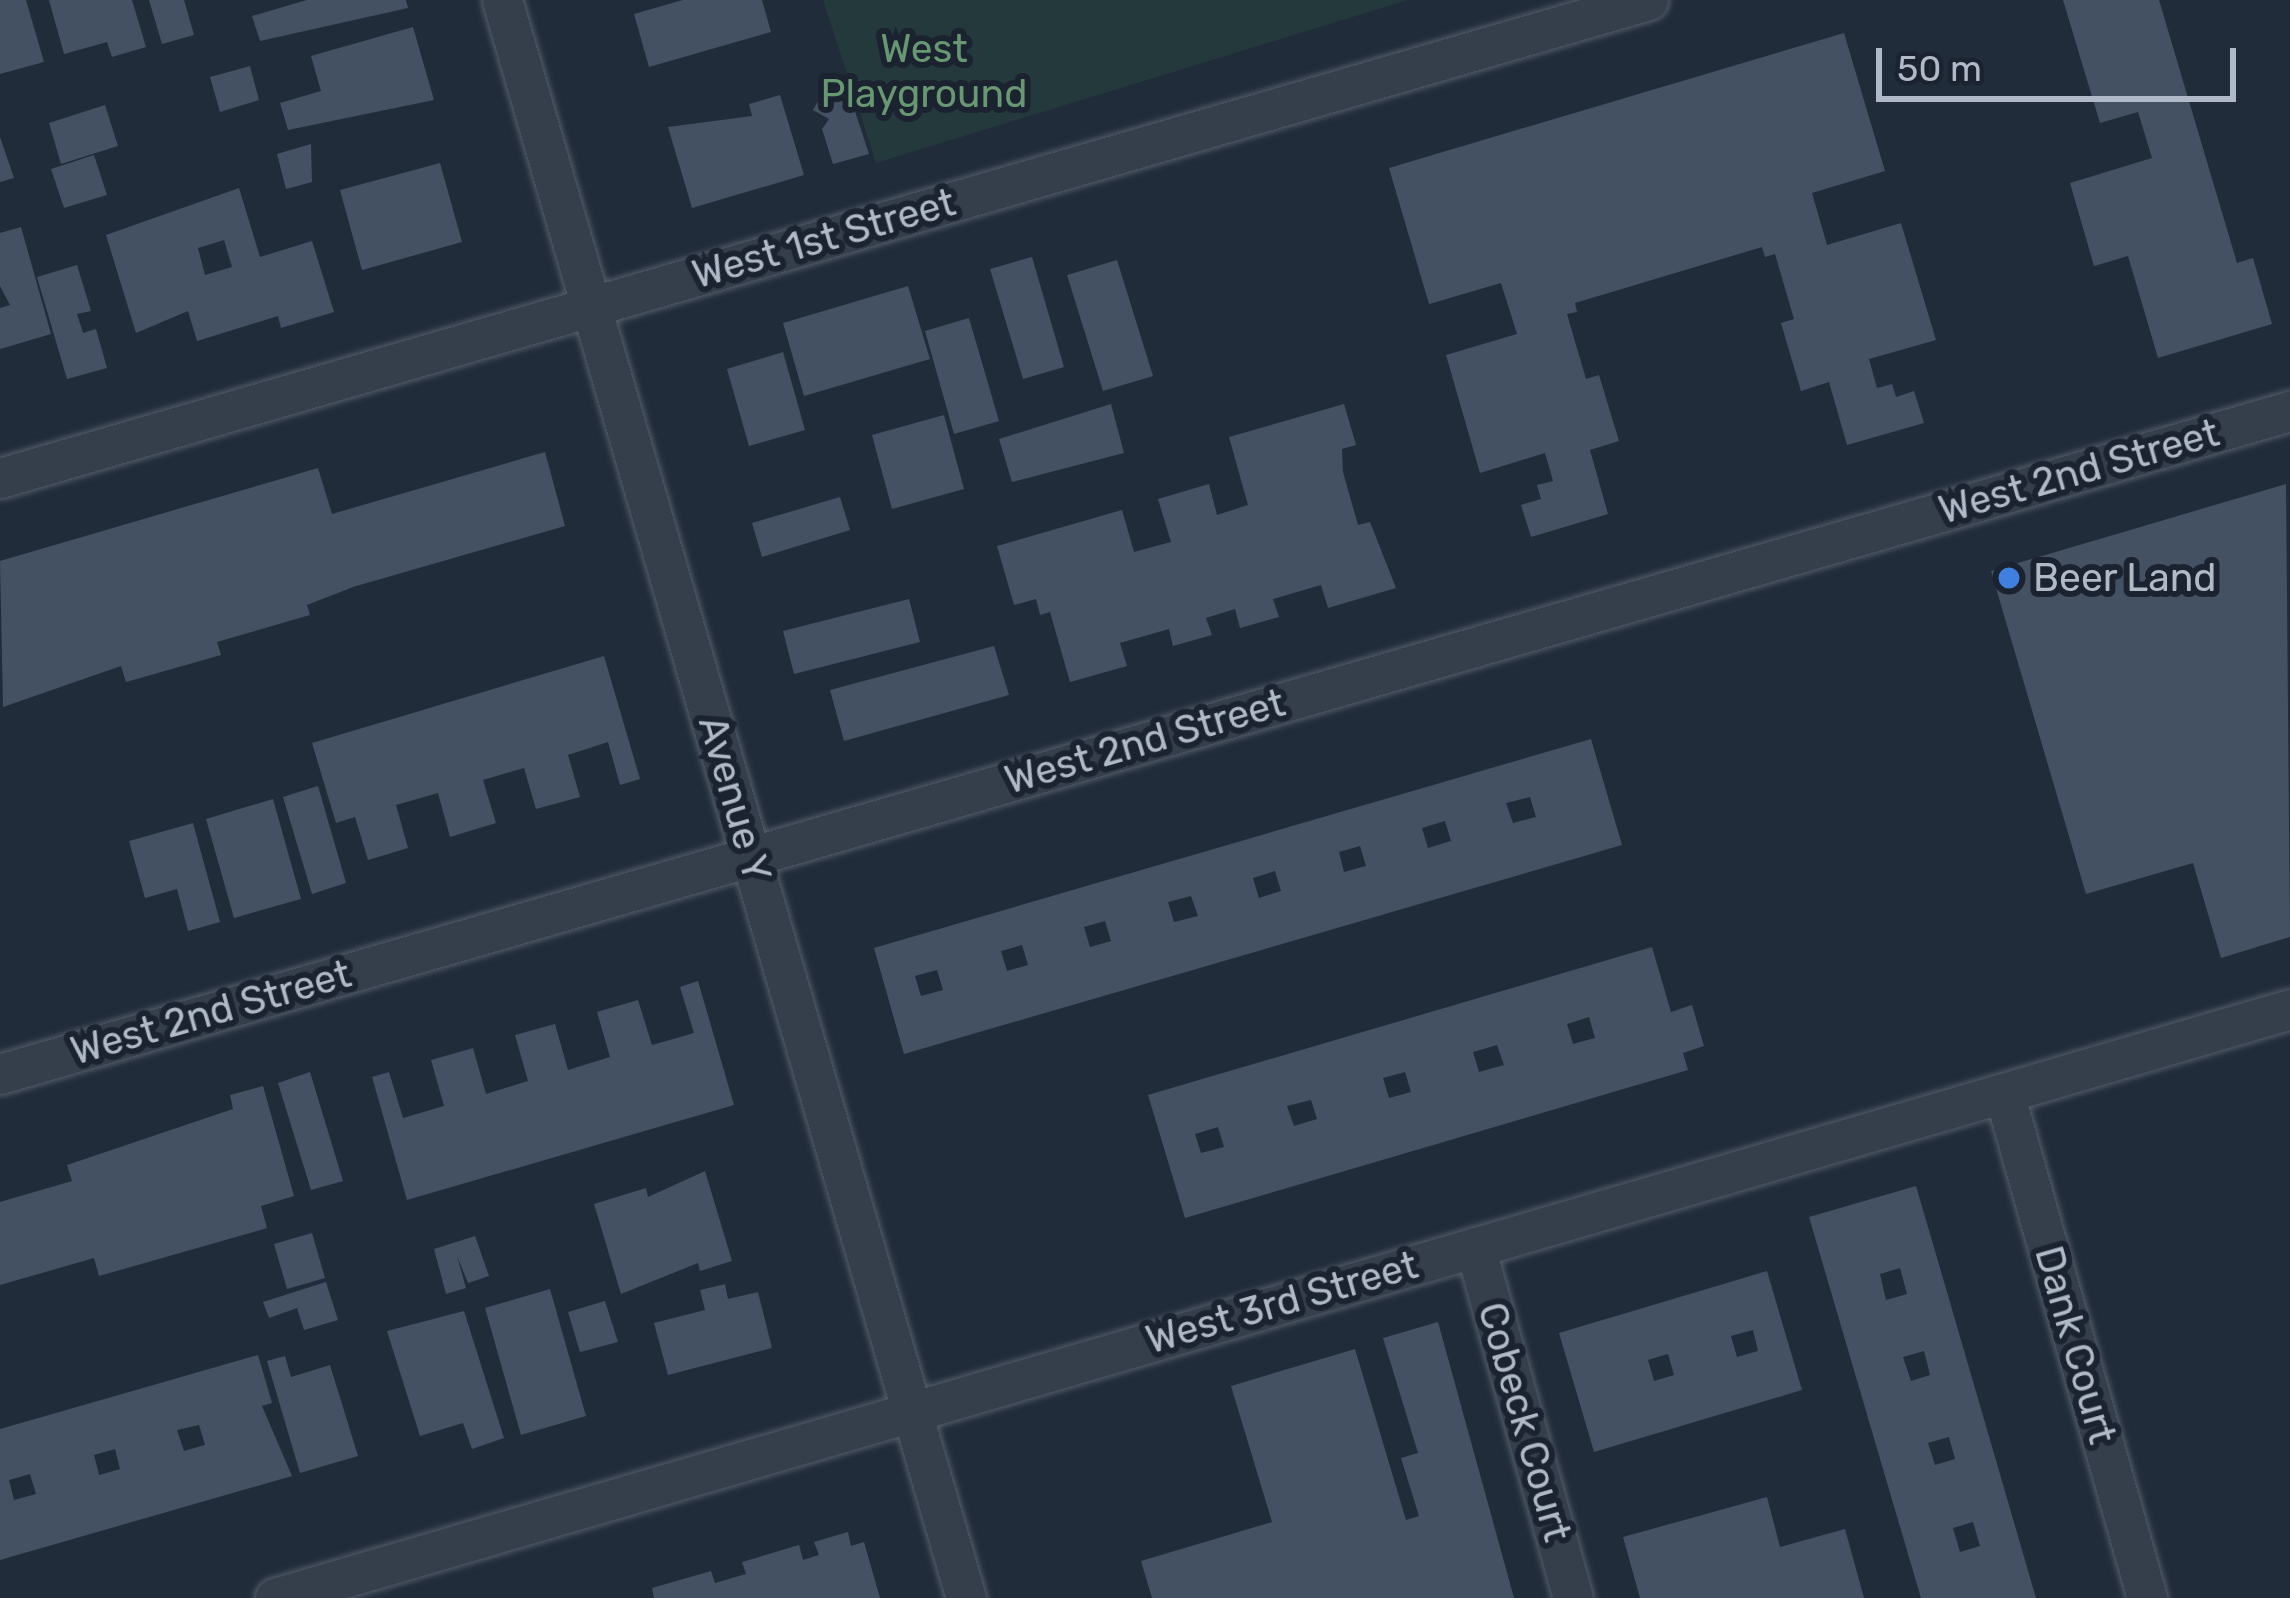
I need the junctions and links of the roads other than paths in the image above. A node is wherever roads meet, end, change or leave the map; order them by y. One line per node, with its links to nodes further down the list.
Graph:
1 (502, 0): 3 (street, Avenue Y)
2 (1648, 0): 3 (street, West 1st Street)
3 (591, 306): 5 (street, West 1st Street); 6 (street, Avenue Y)
4 (2290, 411): 6 (street, West 2nd Street)
5 (0, 478)
6 (750, 857): 8 (street, West 2nd Street); 11 (street, Avenue Y)
7 (2290, 1010): 9 (street, West 3rd Street)
8 (0, 1074)
9 (2004, 1093): 10 (street, West 3rd Street); 16 (street, Dank Court)
10 (1475, 1246): 11 (street, West 3rd Street); 15 (street, Cobeck Court)
11 (912, 1410): 12 (street, West 3rd Street); 14 (street, Avenue Y)
12 (332, 1590): 13 (street, West 3rd Street)
13 (275, 1598)
14 (966, 1598)
15 (1574, 1598)
16 (2147, 1598)

